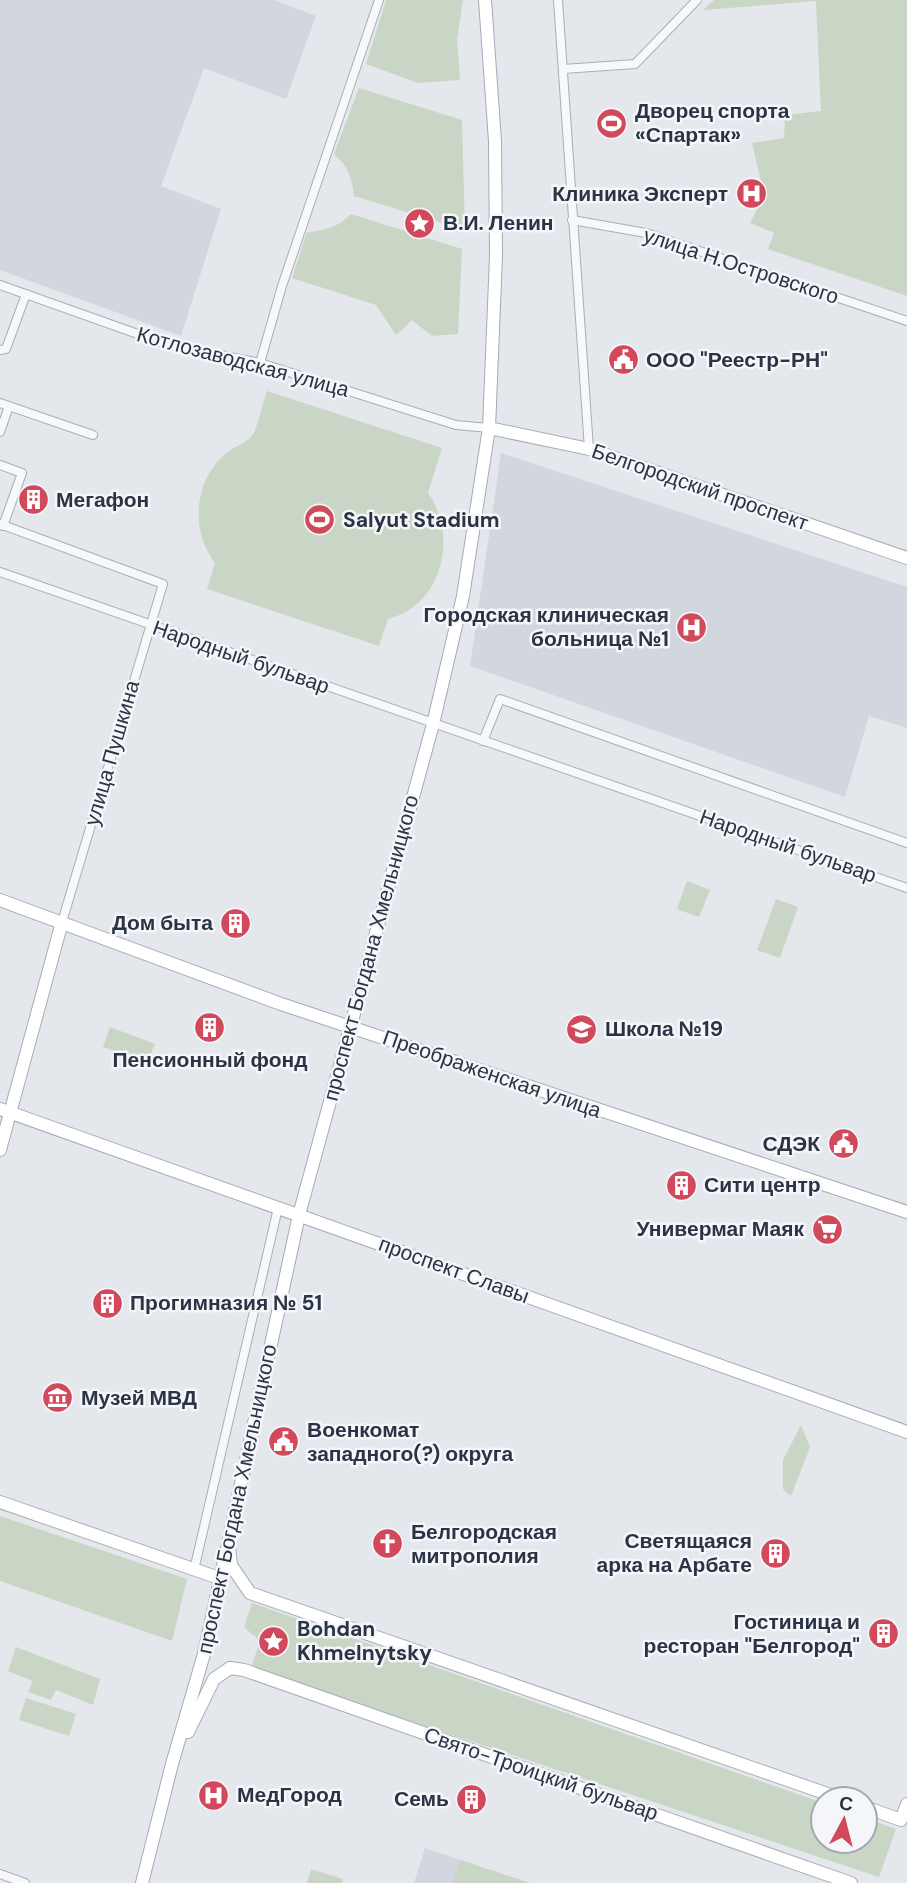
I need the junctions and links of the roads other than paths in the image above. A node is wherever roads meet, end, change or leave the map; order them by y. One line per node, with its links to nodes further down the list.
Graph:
1 (379, 0): 11 (street)
2 (485, 0): 13 (main road, проспект Богдана Хмельницкого)
3 (558, 0): 5 (street)
4 (697, 0): 5 (street)
5 (563, 69): 6 (street)
6 (572, 220): 9 (street, улица Н.Островского); 16 (street)
7 (0, 285): 8 (street, Котлозаводская улица)
8 (26, 294): 10 (street); 11 (street, Котлозаводская улица)
9 (907, 321)
10 (0, 350)
11 (260, 363): 13 (street, Котлозаводская улица)
12 (4, 405): 14 (street); 15 (street)
13 (489, 424): 16 (main road, Белгородский проспект); 23 (main road, проспект Богдана Хмельницкого)
14 (0, 432)
15 (93, 435)
16 (589, 449): 19 (main road, Белгородский проспект)
17 (0, 465): 18 (street)
18 (2, 525): 21 (street, Народный бульвар)
19 (907, 558)
20 (0, 572): 22 (street, Народный бульвар)
21 (163, 584): 22 (street, улица Пушкина)
22 (149, 625): 23 (street, Народный бульвар); 28 (street, улица Пушкина)
23 (433, 724): 24 (street, Народный бульвар); 29 (main road, проспект Богдана Хмельницкого)
24 (483, 741): 25 (street, Народный бульвар); 26 (street, Народный бульвар)
25 (907, 843)
26 (907, 888)
27 (0, 900): 28 (main road, Преображенская улица)
28 (62, 922): 29 (main road, Преображенская улица); 30 (main road)
29 (351, 1026): 33 (main road, Преображенская улица); 34 (main road, проспект Богдана Хмельницкого)
30 (5, 1111): 31 (main road); 32 (main road, проспект Славы)
31 (0, 1150)
32 (278, 1208): 34 (main road, проспект Славы); 38 (street)
33 (907, 1212)
34 (299, 1215): 35 (main road, проспект Славы); 37 (main road, проспект Богдана Хмельницкого)
35 (907, 1432)
36 (0, 1502): 38 (main road)
37 (228, 1538): 39 (main road, проспект Богдана Хмельницкого); 41 (main road)
38 (194, 1570): 39 (main road)
39 (219, 1578): 40 (main road, проспект Богдана Хмельницкого)
40 (172, 1764): 46 (main road, проспект Богдана Хмельницкого); 47 (main road, Свято-Троицкий бульвар)
41 (809, 1788)
42 (907, 1804): 43 (main road)
43 (879, 1812)
44 (0, 1874): 45 (street)
45 (25, 1883)
46 (142, 1883)
47 (851, 1883)

